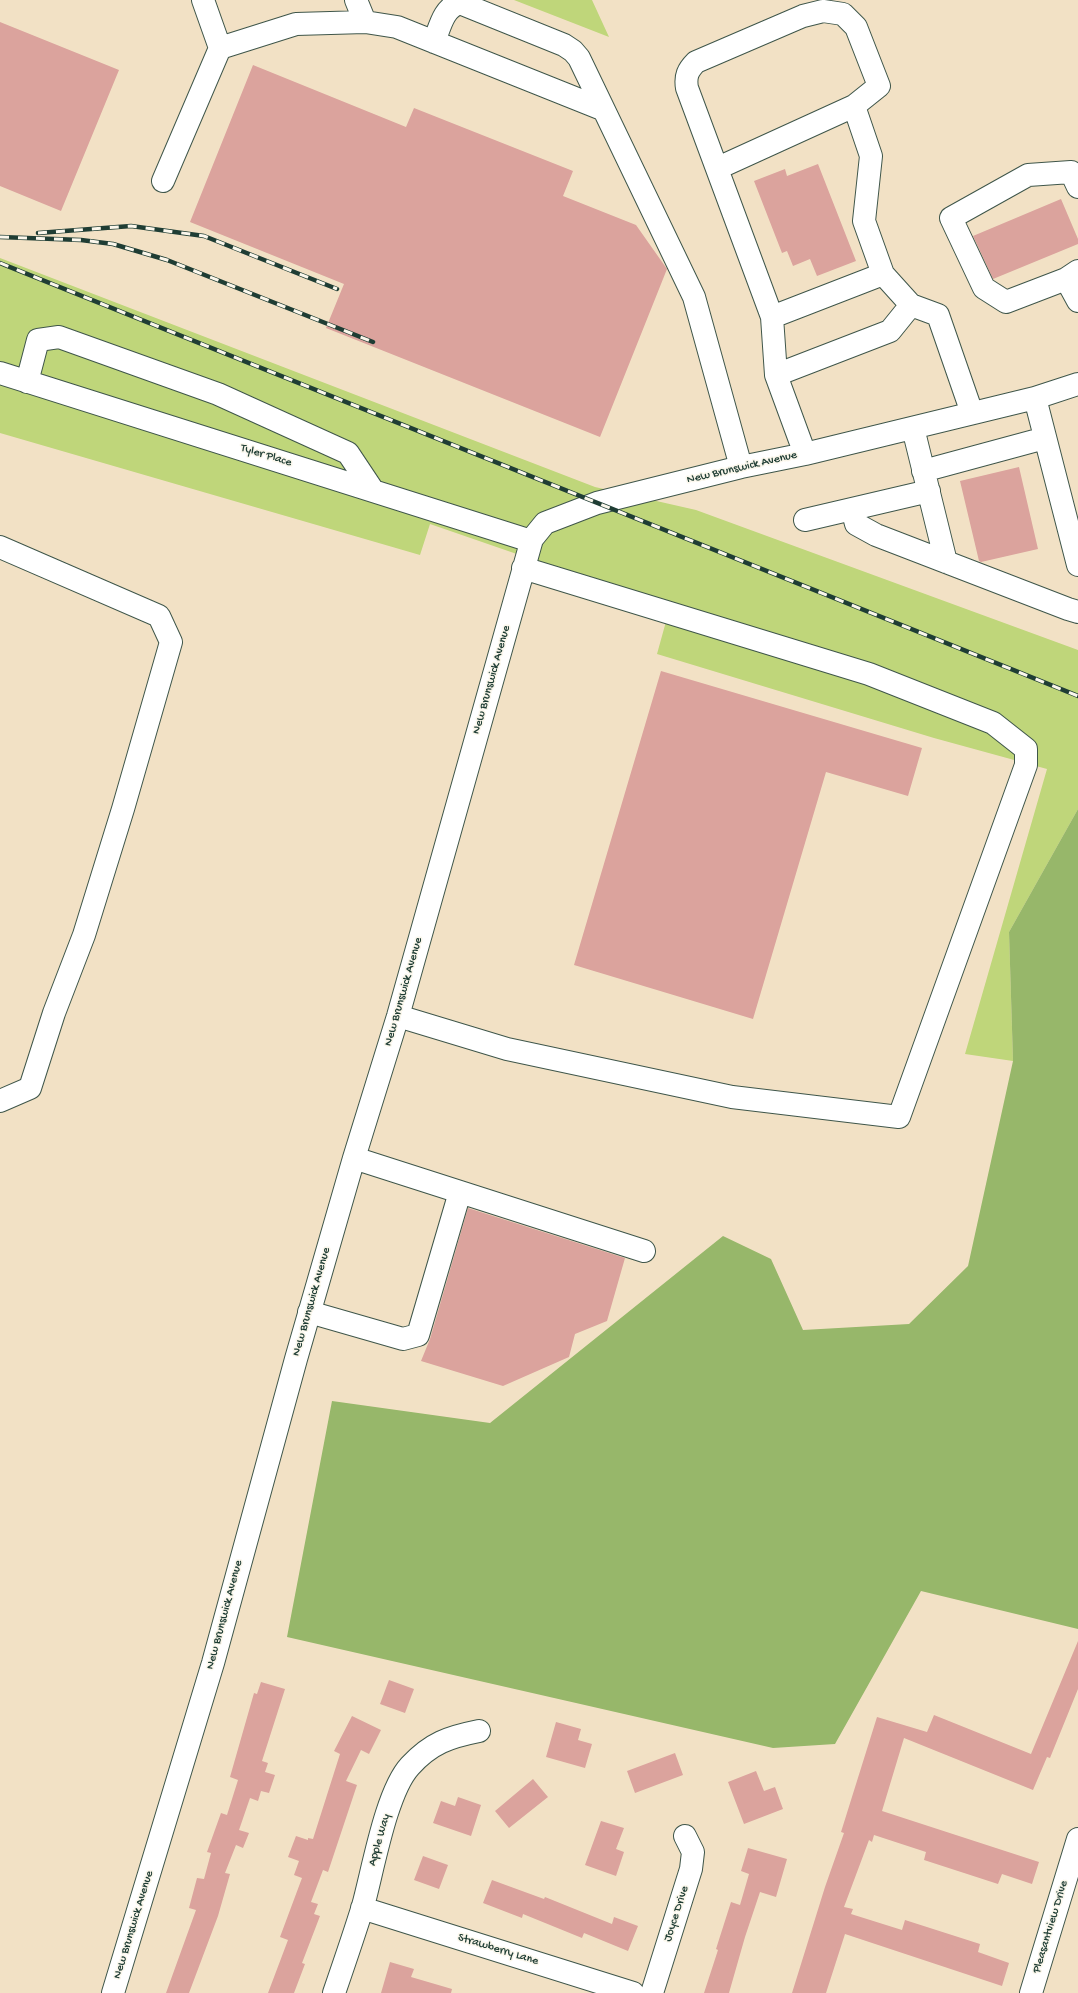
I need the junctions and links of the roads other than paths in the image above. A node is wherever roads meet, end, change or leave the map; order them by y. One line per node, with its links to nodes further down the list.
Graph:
1 (203, 0): 5 (street)
2 (356, 0): 3 (street)
3 (365, 22): 4 (street); 5 (street)
4 (434, 42): 7 (street); 7 (street)
5 (220, 48): 9 (street)
6 (854, 106): 8 (street); 8 (street); 11 (street)
7 (602, 109): 25 (street)
8 (718, 168): 15 (street)
9 (163, 181)
10 (1078, 186): 12 (street)
11 (883, 274): 14 (street); 15 (street)
12 (1072, 275): 13 (street)
13 (1078, 301)
14 (911, 305): 17 (street); 21 (street)
15 (772, 317): 17 (street)
16 (0, 373): 18 (street, Tyler Place)
17 (776, 375): 24 (street)
18 (28, 382): 27 (street, Tyler Place); 27 (street)
19 (1078, 384): 20 (street, New Brunswick Avenue)
20 (1035, 398): 21 (street, New Brunswick Avenue); 23 (street)
21 (972, 413): 22 (street, New Brunswick Avenue)
22 (912, 428): 24 (street, New Brunswick Avenue); 26 (street)
23 (1045, 438): 26 (street); 33 (street)
24 (805, 454): 25 (street, New Brunswick Avenue)
25 (741, 467): 30 (street, New Brunswick Avenue)
26 (926, 481): 28 (street); 32 (street)
27 (372, 489): 30 (street, Tyler Place)
28 (852, 509): 29 (street); 32 (street)
29 (805, 520)
30 (531, 541): 34 (street, New Brunswick Avenue)
31 (0, 546): 37 (street)
32 (946, 562): 35 (street)
33 (1078, 565)
34 (523, 568): 36 (street, New Brunswick Avenue); 36 (street)
35 (1078, 612)
36 (398, 1016): 38 (street, New Brunswick Avenue)
37 (0, 1101)
38 (354, 1158): 39 (street); 41 (street, New Brunswick Avenue)
39 (460, 1192): 40 (street); 41 (street)
40 (644, 1252)
41 (309, 1312): 46 (street, New Brunswick Avenue)
42 (479, 1731): 45 (street, Apple Way)
43 (686, 1836): 49 (street, Joyce Drive)
44 (1078, 1839): 50 (street, Pleasantview Drive)
45 (362, 1908): 47 (street, Apple Way); 48 (street, Strawberry Lane)
46 (113, 1993)
47 (334, 1993)
48 (633, 1993)
49 (652, 1993)
50 (1031, 1993)

